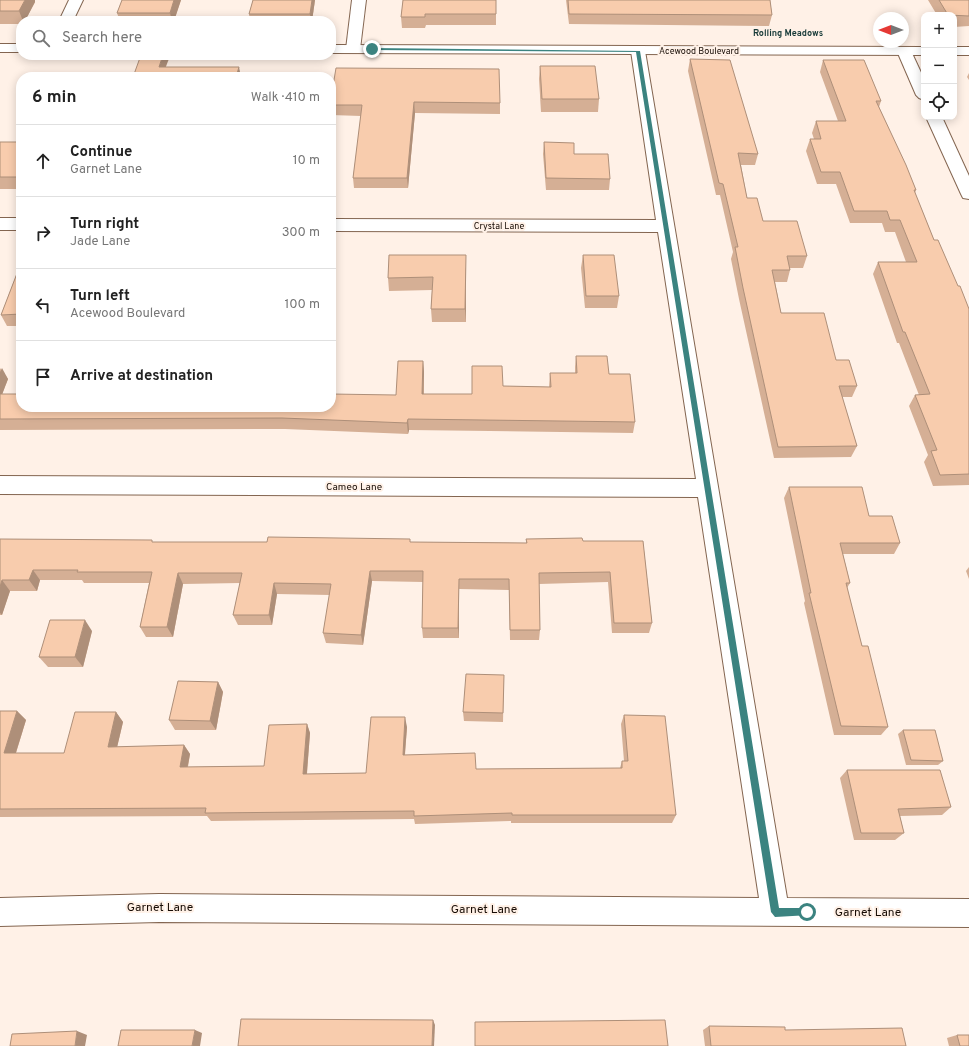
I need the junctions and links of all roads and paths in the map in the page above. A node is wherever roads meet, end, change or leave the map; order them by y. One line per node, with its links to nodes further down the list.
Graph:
1 (76, 0): 3 (street)
2 (359, 0): 7 (street)
3 (68, 16)
4 (0, 48): 5 (street)
5 (16, 48)
6 (336, 49): 7 (street, Acewood Boulevard)
7 (353, 49): 8 (street, Acewood Boulevard)
8 (638, 51): 9 (street, Acewood Boulevard); 19 (street)
9 (904, 51): 10 (street, Acewood Boulevard); 13 (street)
10 (921, 51)
11 (957, 51): 12 (street)
12 (969, 51)
13 (921, 88)
14 (935, 120): 15 (street)
15 (969, 194)
16 (0, 224): 17 (street)
17 (16, 224)
18 (336, 225): 19 (street, Crystal Lane)
19 (666, 226): 21 (street)
20 (0, 485): 21 (street, Cameo Lane)
21 (708, 488): 23 (street)
22 (0, 912): 23 (street, Garnet Lane)
23 (775, 912): 24 (street, Garnet Lane)
24 (969, 913)

